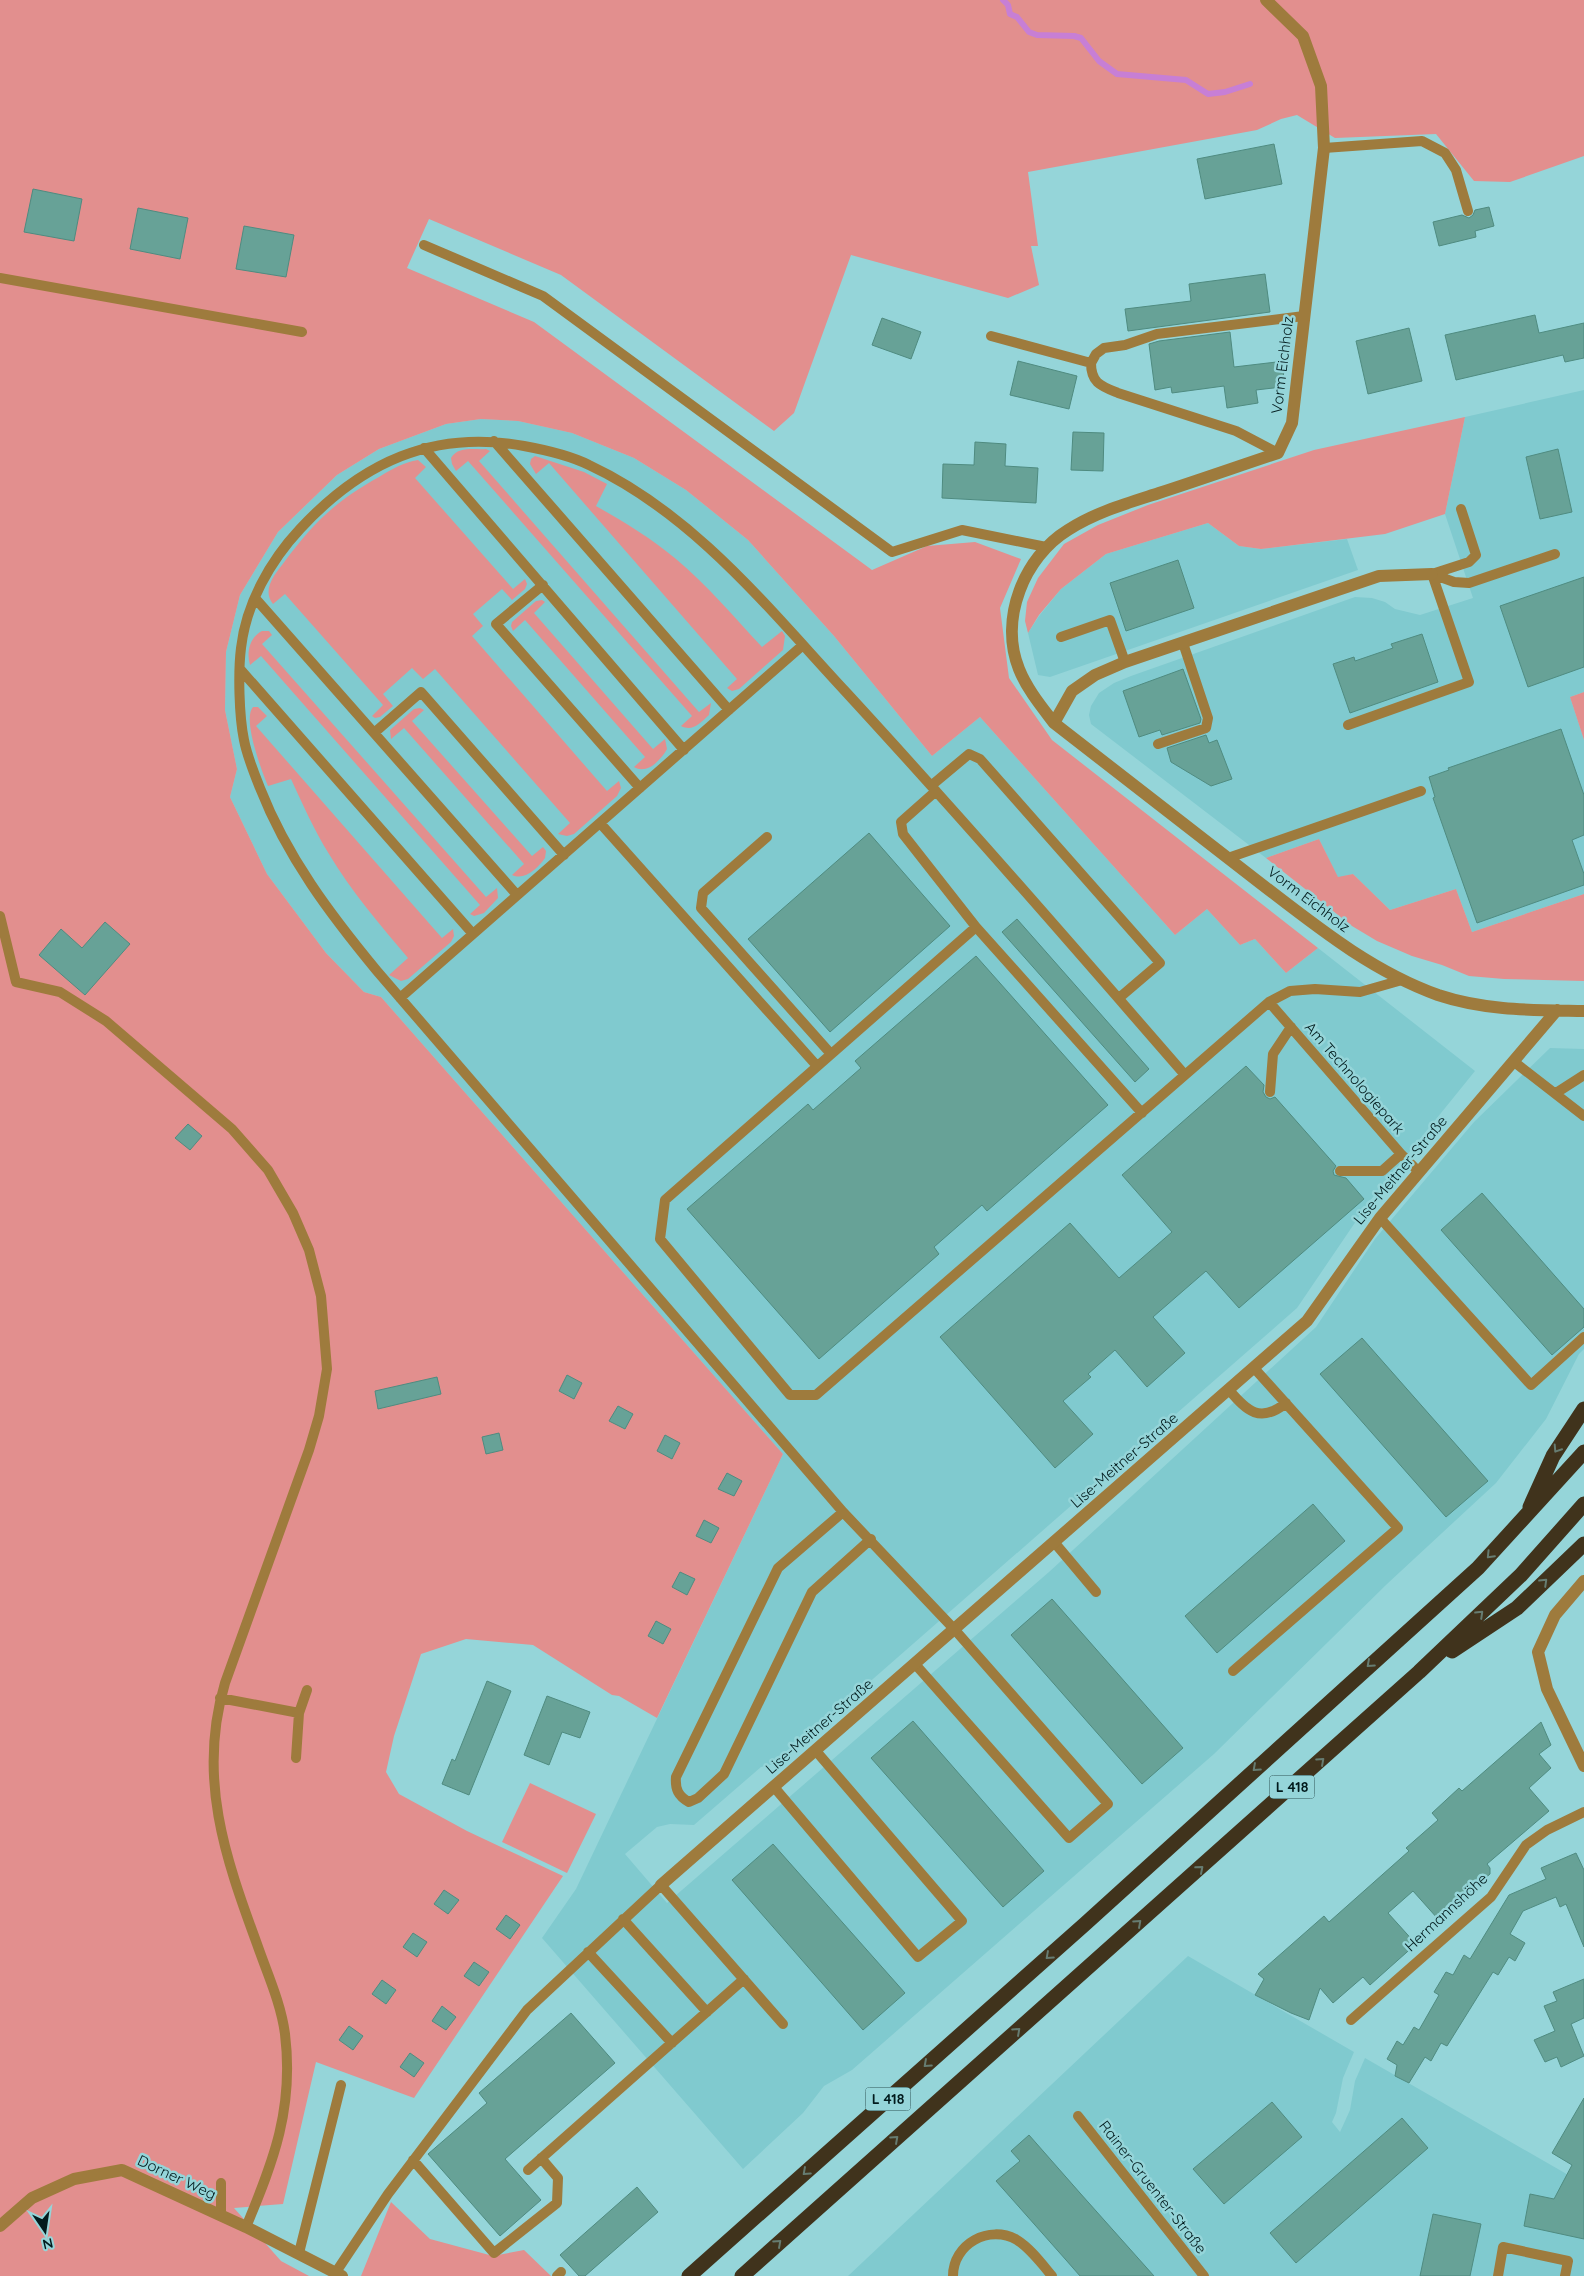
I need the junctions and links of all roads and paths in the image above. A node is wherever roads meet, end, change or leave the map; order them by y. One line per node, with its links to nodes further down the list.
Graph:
1 (1266, 0): 2 (street, Vorm Eichholz)
2 (1324, 148): 3 (lane); 6 (street, Vorm Eichholz)
3 (1468, 211)
4 (424, 245): 14 (lane)
5 (0, 278): 7 (lane)
6 (1304, 316): 9 (lane); 12 (street, Vorm Eichholz)
7 (302, 332)
8 (991, 336): 9 (lane)
9 (1091, 363): 12 (lane)
10 (494, 440): 11 (lane); 21 (lane); 24 (lane)
11 (424, 448): 17 (lane); 18 (lane)
12 (1278, 453): 14 (street, Vorm Eichholz)
13 (1461, 509): 16 (lane)
14 (1046, 546): 25 (street, Vorm Eichholz)
15 (1555, 554): 16 (lane)
16 (1432, 574): 20 (street); 26 (lane)
17 (543, 585): 29 (lane); 30 (lane)
18 (255, 598): 23 (lane); 27 (lane)
19 (1061, 637): 22 (lane)
20 (1183, 643): 22 (street); 28 (lane)
21 (803, 646): 24 (lane); 31 (lane)
22 (1125, 662): 25 (street)
23 (240, 669): 40 (lane); 42 (lane)
24 (729, 710): 29 (lane)
25 (1054, 723): 36 (street, Vorm Eichholz)
26 (1348, 725)
27 (374, 733): 35 (lane); 37 (lane)
28 (1158, 744)
29 (684, 750): 30 (lane)
30 (640, 788): 33 (lane)
31 (934, 788): 39 (lane); 43 (lane); 43 (lane)
32 (1422, 791): 36 (lane)
33 (600, 823): 35 (lane); 50 (lane)
34 (767, 837): 48 (lane)
35 (564, 855): 37 (lane)
36 (1228, 858): 41 (street, Vorm Eichholz)
37 (517, 895): 40 (lane)
38 (0, 916): 80 (lane)
39 (976, 927): 48 (lane); 55 (lane)
40 (473, 934): 42 (lane)
41 (1402, 980): 44 (lane); 45 (street, Vorm Eichholz)
42 (400, 998): 68 (lane)
43 (1119, 998): 52 (lane)
44 (1269, 1002): 47 (lane, Am Technologiepark); 52 (lane)
45 (1557, 1010): 46 (street, Vorm Eichholz); 49 (street, Lise-Meitner-Straße)
46 (1584, 1011)
47 (1290, 1027): 53 (lane); 57 (lane, Am Technologiepark)
48 (831, 1054): 50 (lane)
49 (1513, 1061): 54 (lane); 59 (street, Lise-Meitner-Straße)
50 (817, 1066): 55 (lane)
51 (1584, 1074): 54 (lane)
52 (1185, 1075): 55 (lane)
53 (1270, 1092)
54 (1556, 1093): 56 (lane)
55 (1142, 1113)
56 (1584, 1116)
57 (1401, 1154): 58 (lane); 59 (lane, Am Technologiepark)
58 (1340, 1171)
59 (1419, 1172): 60 (street, Lise-Meitner-Straße)
60 (1380, 1218): 61 (lane); 62 (street, Lise-Meitner-Straße)
61 (1584, 1337)
62 (1254, 1368): 63 (street, Lise-Meitner-Straße); 64 (lane)
63 (1229, 1390): 64 (lane); 71 (street, Lise-Meitner-Straße)
64 (1286, 1403): 77 (lane)
65 (1584, 1408): 69 (highway, one-way to 69)
66 (1584, 1452): 69 (highway, L 418)
67 (1584, 1504): 78 (highway, L 418, one-way to 67)
68 (843, 1512): 70 (lane); 70 (lane)
69 (1524, 1519): 106 (highway, L 418, one-way to 106)
70 (871, 1540): 75 (lane)
71 (1054, 1542): 74 (lane); 75 (street, Lise-Meitner-Straße)
72 (1584, 1544): 78 (highway, one-way to 72)
73 (1584, 1581): 84 (street)
74 (1096, 1592)
75 (955, 1630): 76 (street, Lise-Meitner-Straße); 76 (lane)
76 (916, 1664): 82 (street, Lise-Meitner-Straße)
77 (1233, 1671)
78 (1419, 1672): 107 (highway, L 418, one-way to 78)
79 (308, 1690): 81 (lane)
80 (220, 1698): 81 (lane); 103 (lane)
81 (300, 1713): 83 (lane)
82 (816, 1751): 85 (street, Lise-Meitner-Straße); 85 (lane)
83 (296, 1758)
84 (1584, 1766)
85 (774, 1787): 87 (street, Lise-Meitner-Straße)
86 (1584, 1812): 92 (lane, Hermannshöhe)
87 (662, 1885): 88 (lane); 90 (lane)
88 (623, 1919): 89 (lane); 91 (lane)
89 (588, 1952): 94 (lane); 98 (lane)
90 (744, 1979): 91 (lane); 93 (lane)
91 (707, 2012): 94 (lane)
92 (1351, 2020)
93 (783, 2024)
94 (672, 2044): 97 (lane)
95 (341, 2085): 104 (lane)
96 (1078, 2116): 110 (lane, Rainer-Gruenter-Straße)
97 (541, 2158): 98 (lane); 99 (lane)
98 (413, 2160): 105 (lane)
99 (528, 2170)
100 (221, 2183): 101 (lane)
101 (221, 2215): 102 (street, Dorner Weg); 103 (street, Dorner Weg)
102 (0, 2226)
103 (246, 2227): 104 (street, Dorner Weg)
104 (299, 2253): 105 (street, Dorner Weg)
105 (339, 2274)
106 (689, 2276)
107 (742, 2276)
108 (953, 2276): 109 (lane)
109 (1052, 2276)
110 (1204, 2276)
111 (1498, 2276): 112 (lane)
112 (1565, 2276)

